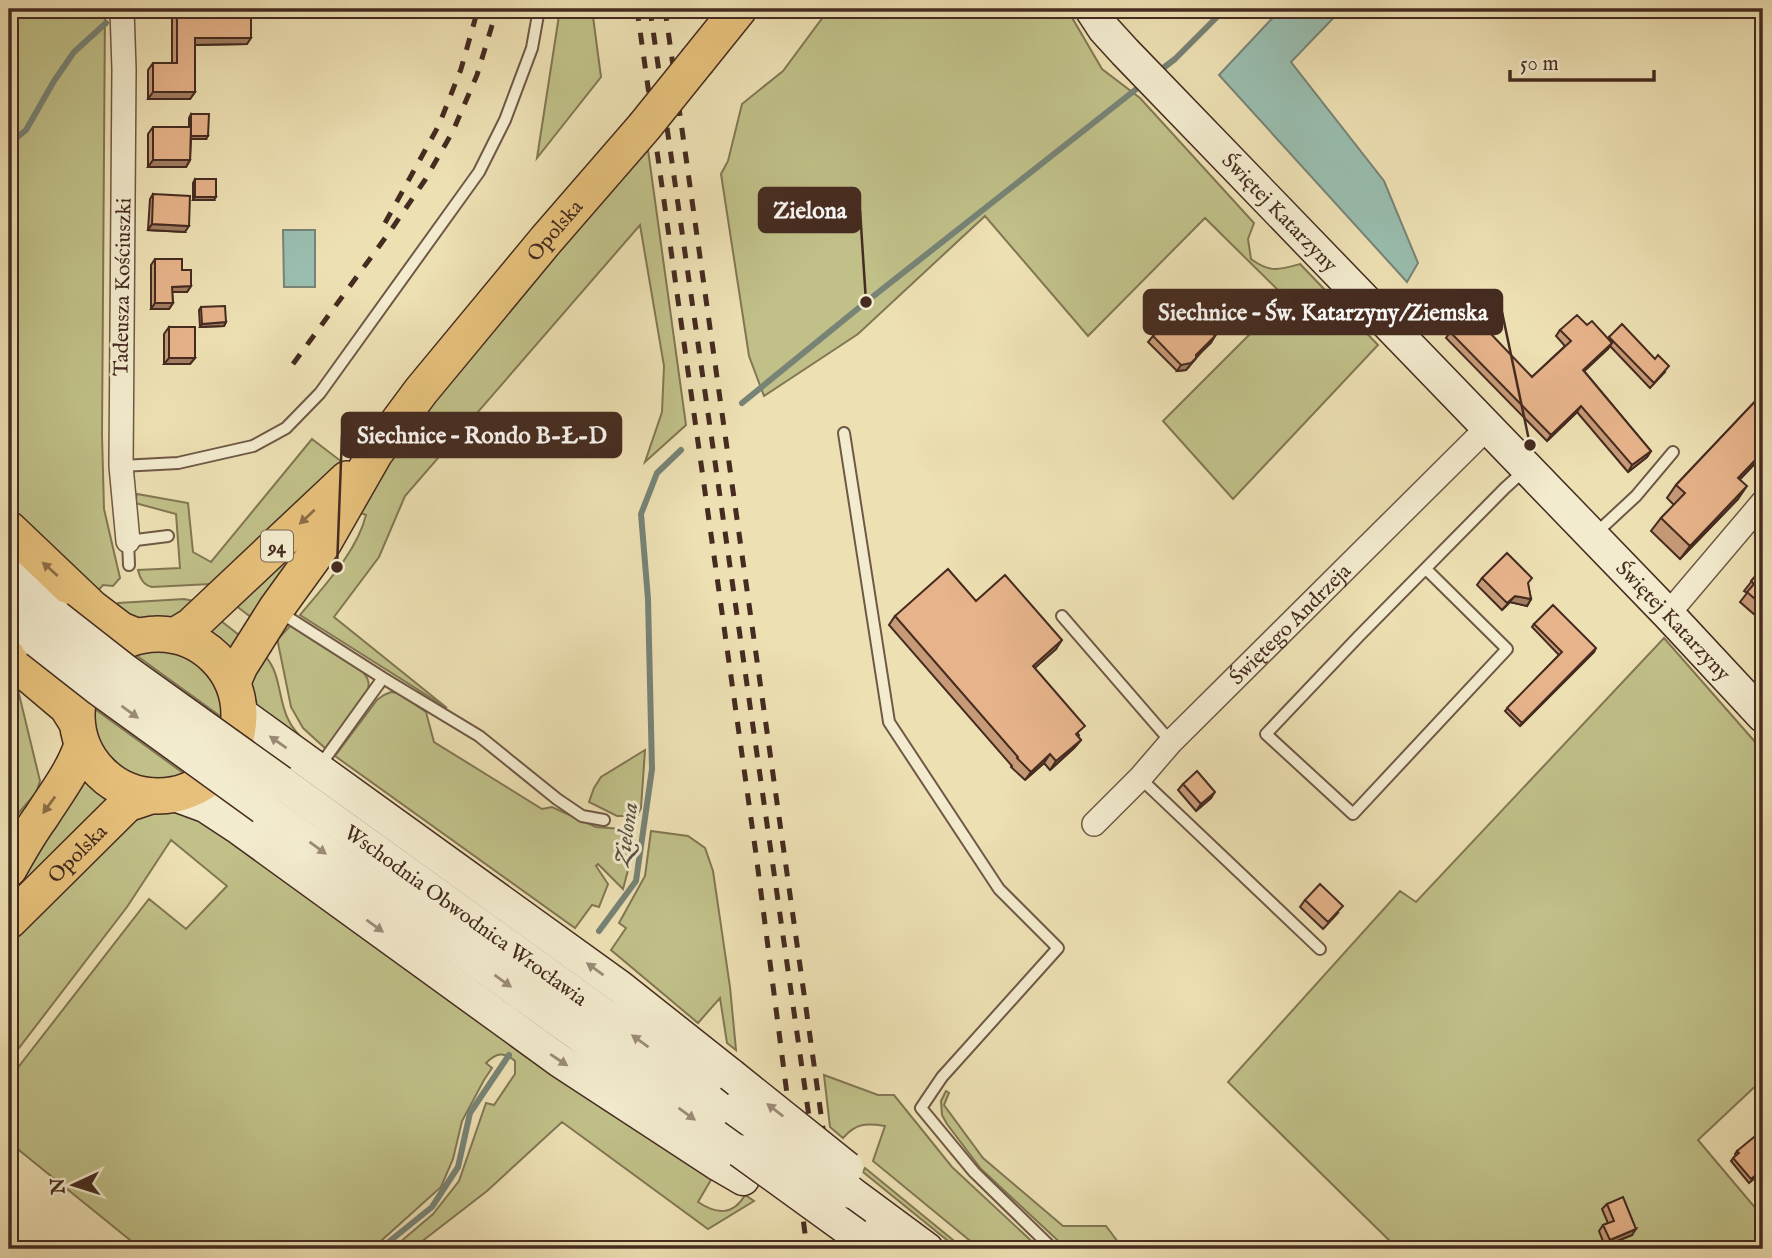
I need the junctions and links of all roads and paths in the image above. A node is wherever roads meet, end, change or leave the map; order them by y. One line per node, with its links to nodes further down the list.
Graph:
1 (122, 9): 9 (street, Tadeusza Kościuszki)
2 (540, 9): 9 (lane)
3 (740, 9): 8 (main road, Opolska / 94, bridge)
4 (1091, 9): 5 (main road, Świętej Katarzyny)
5 (1488, 428): 10 (main road, Świętej Katarzyny); 30 (street, Świętego Andrzeja)
6 (844, 433): 43 (lane)
7 (1673, 452): 14 (lane)
8 (375, 453): 19 (main road, Opolska / 94); 23 (main road, Opolska / 94, one-way to 23)
9 (121, 466): 15 (street, Tadeusza Kościuszki)
10 (1527, 468): 14 (main road, Świętej Katarzyny); 17 (lane)
11 (1763, 502): 20 (street)
12 (9, 529): 24 (main road, one-way to 12)
13 (168, 536): 15 (lane)
14 (1593, 536): 20 (main road, Świętej Katarzyny)
15 (128, 541): 16 (lane, Tadeusza Kościuszki)
16 (129, 565)
17 (1426, 569): 17 (lane)
18 (9, 573): 40 (main road, Wschodnia Obwodnica Wrocławia, one-way to 18, bridge)
19 (276, 609): 26 (lane); 27 (main road, Opolska / 94)
20 (1668, 614): 28 (main road, Świętej Katarzyny)
21 (9, 616): 25 (main road, Wschodnia Obwodnica Wrocławia)
22 (1062, 617): 30 (lane)
23 (176, 635): 24 (main road); 27 (main road)
24 (135, 636): 29 (main road)
25 (23, 649): 29 (main road); 39 (main road, Wschodnia Obwodnica Wrocławia, one-way to 39, bridge)
26 (383, 678): 31 (lane); 34 (lane)
27 (237, 697): 31 (main road, one-way to 27); 33 (main road, 94)
28 (1763, 716)
29 (79, 734): 33 (main road); 36 (main road, Opolska, one-way to 36)
30 (1171, 742): 32 (street, Świętego Andrzeja)
31 (317, 769): 40 (main road, one-way to 31, bridge)
32 (1140, 778): 35 (street, Świętego Andrzeja); 38 (lane)
33 (163, 796): 37 (main road, Opolska / 94); 39 (main road, one-way to 39)
34 (604, 820)
35 (1094, 824)
36 (9, 869)
37 (9, 921)
38 (1320, 949)
39 (742, 1165): 42 (main road, bridge)
40 (849, 1180): 41 (main road)
41 (917, 1241)
42 (866, 1242)
43 (1053, 1249)

